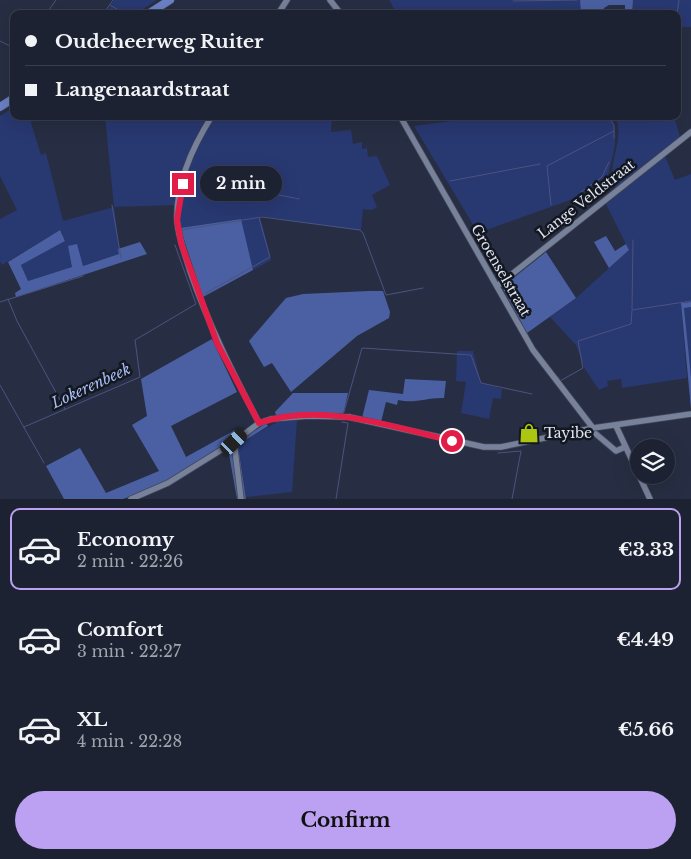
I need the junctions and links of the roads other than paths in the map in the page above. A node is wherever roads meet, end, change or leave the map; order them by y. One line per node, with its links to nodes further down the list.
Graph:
1 (170, 0): 3 (main road)
2 (330, 0): 4 (street)
3 (154, 10)
4 (338, 10)
5 (210, 120): 10 (street)
6 (402, 120): 8 (street, Groenselstraat)
7 (691, 132): 8 (street, Lange Veldstraat)
8 (497, 286): 12 (street, Groenselstraat)
9 (691, 414): 11 (street)
10 (259, 423): 12 (street); 13 (street)
11 (616, 426): 12 (street); 14 (street)
12 (595, 431): 14 (street, Groenselstraat)
13 (234, 442): 15 (street); 16 (street)
14 (625, 447): 17 (street)
15 (131, 499)
16 (241, 499)
17 (650, 499)

